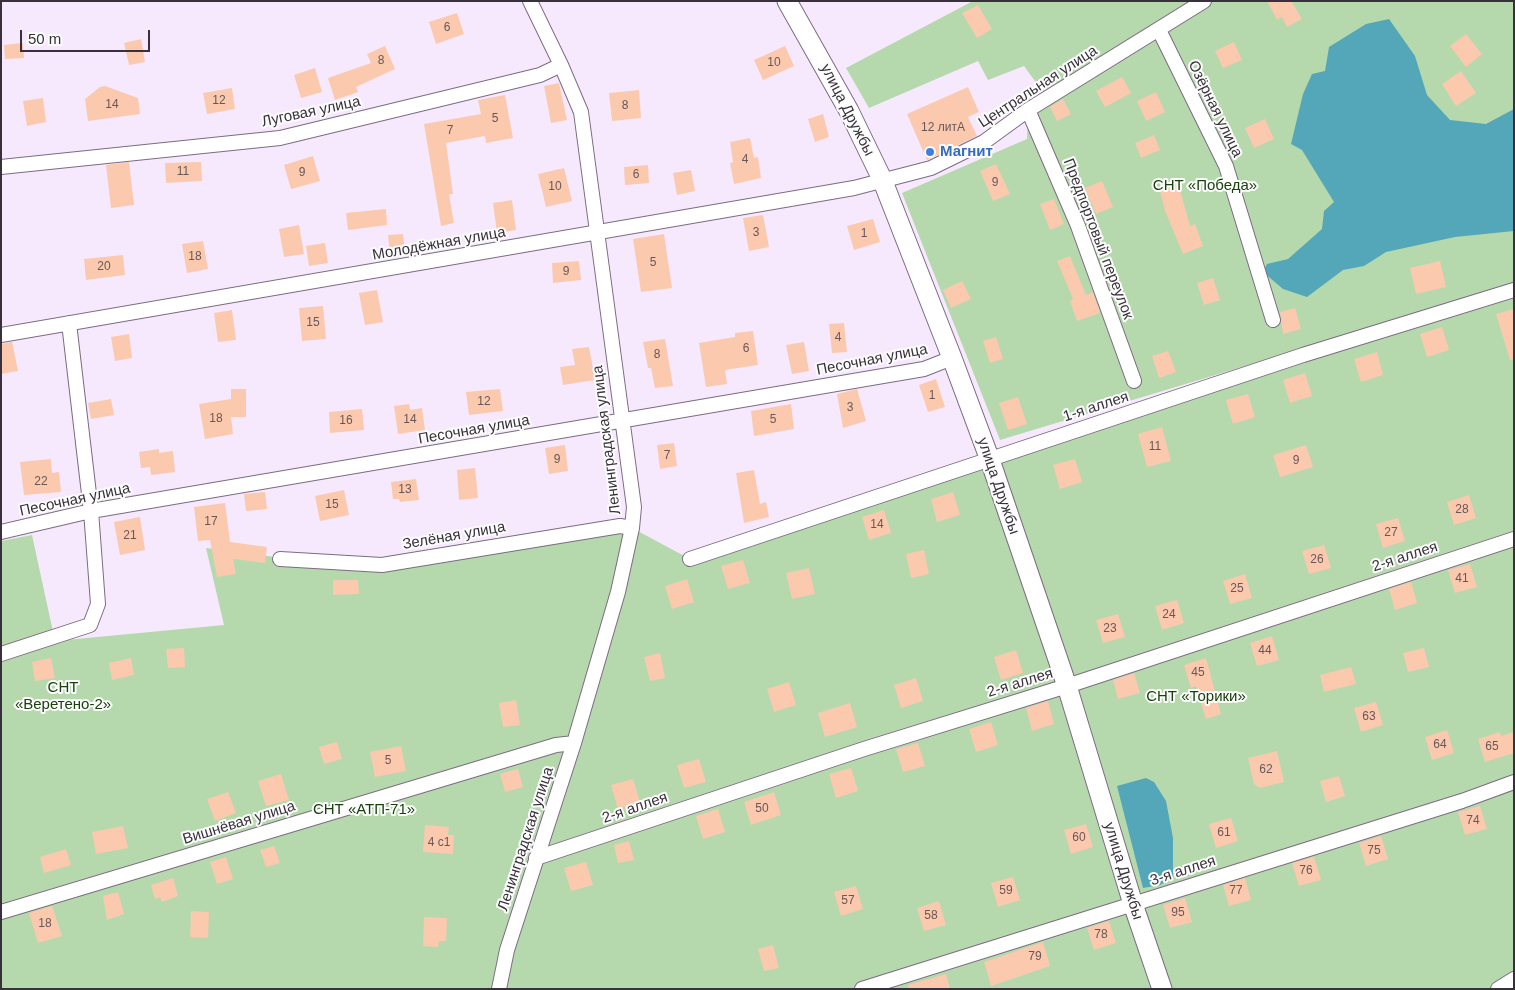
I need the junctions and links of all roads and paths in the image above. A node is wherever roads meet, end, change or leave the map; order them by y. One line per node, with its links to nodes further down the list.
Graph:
1 (530, 1): 5 (street, Ленинградская улица)
2 (787, 1): 8 (street, улица Дружбы)
3 (1204, 1): 4 (street, Центральная улица)
4 (1158, 30): 6 (street, Центральная улица); 11 (street, Озёрная улица)
5 (561, 65): 7 (street, Луговая улица); 9 (street, Ленинградская улица)
6 (1028, 110): 8 (street, Центральная улица); 15 (street, Предпортовый переулок)
7 (1, 167)
8 (882, 179): 9 (street, Молодёжная улица); 14 (street, улица Дружбы)
9 (597, 233): 12 (street, Молодёжная улица); 16 (street, Ленинградская улица)
10 (1514, 290): 17 (street, 1-я аллея)
11 (1273, 320)
12 (69, 323): 13 (street, Молодёжная улица); 18 (street)
13 (1, 335)
14 (952, 358): 16 (street, Песочная улица); 17 (street, улица Дружбы)
15 (1134, 381)
16 (622, 421): 18 (street, Песочная улица); 19 (street, Ленинградская улица)
17 (990, 460): 23 (street, 1-я аллея); 25 (street, улица Дружбы)
18 (91, 511): 20 (street, Песочная улица); 24 (street)
19 (632, 528): 22 (street, Зелёная улица); 26 (street, Ленинградская улица)
20 (1, 532)
21 (1514, 539): 25 (street, 2-я аллея)
22 (280, 559)
23 (690, 559)
24 (1, 654)
25 (1067, 686): 28 (street, 2-я аллея); 29 (street, улица Дружбы)
26 (574, 743): 28 (street, Ленинградская улица); 30 (street, Вишнёвая улица)
27 (1514, 782): 29 (street, 3-я аллея)
28 (536, 858): 32 (street, Ленинградская улица)
29 (1133, 904): 33 (street, 3-я аллея); 34 (street, улица Дружбы)
30 (1, 912)
31 (1514, 979): 35 (street)
32 (499, 989)
33 (862, 989)
34 (1162, 989)
35 (1498, 989)

